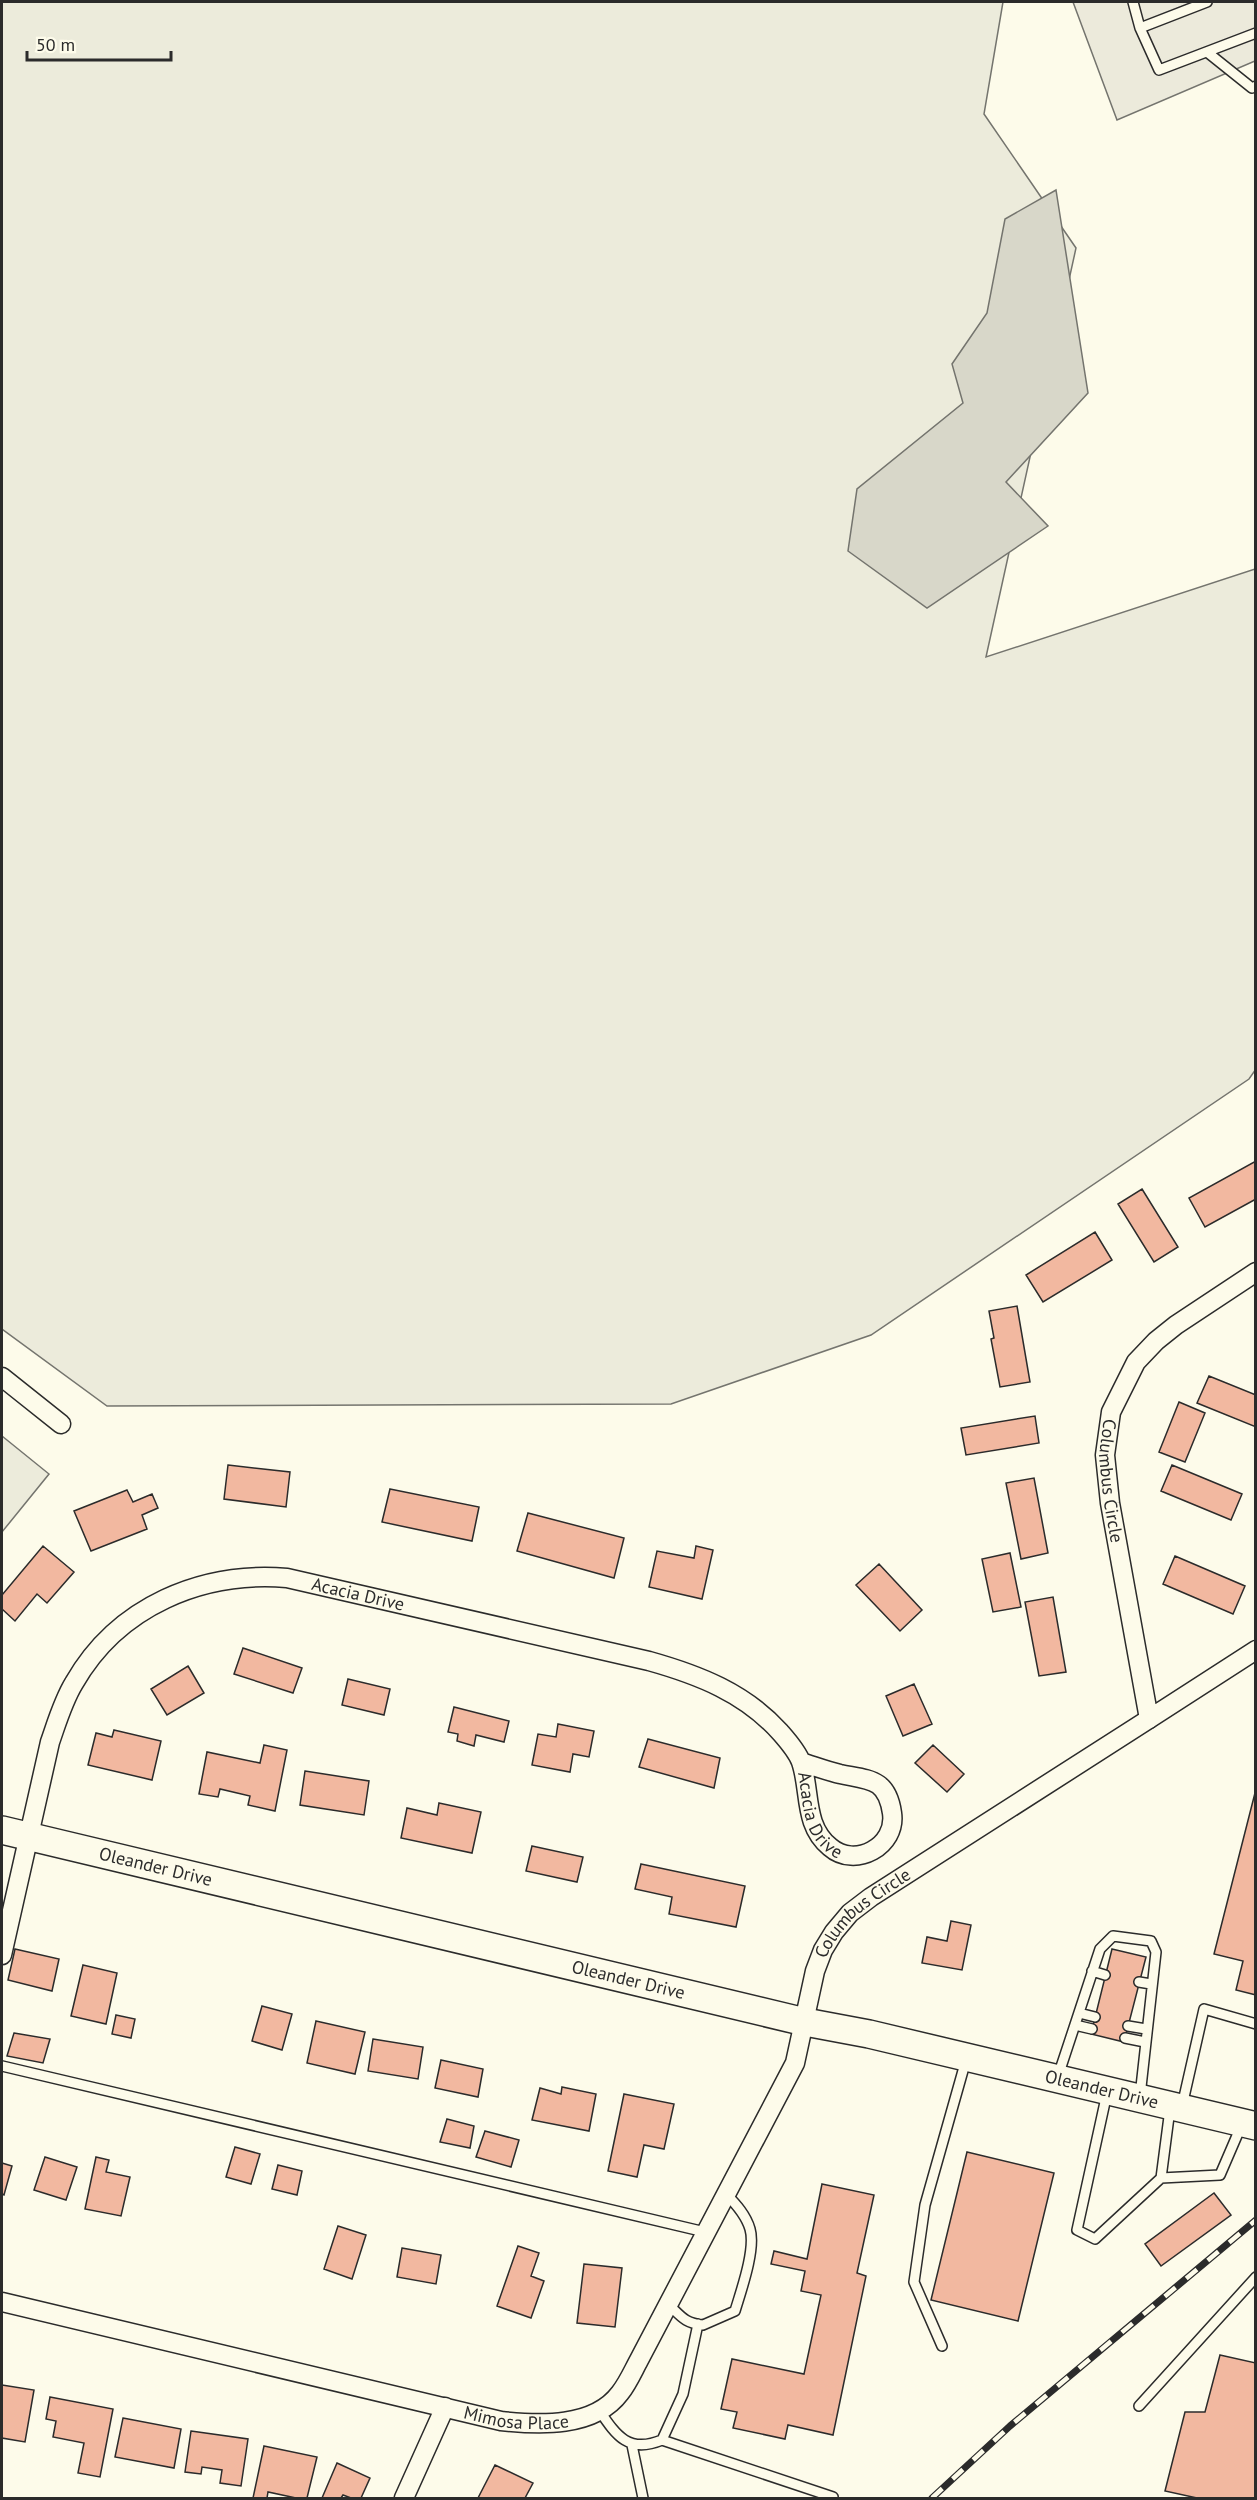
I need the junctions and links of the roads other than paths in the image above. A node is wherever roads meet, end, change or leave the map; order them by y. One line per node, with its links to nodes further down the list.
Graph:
1 (1133, 2): 3 (lane)
2 (1207, 2): 3 (lane)
3 (1140, 28): 5 (lane)
4 (1256, 33): 5 (lane)
5 (1207, 52): 6 (lane)
6 (1256, 86)
7 (1256, 1272): 11 (street, Columbus Circle)
8 (2, 1377): 9 (street)
9 (61, 1424)
10 (1256, 1650): 11 (street, Columbus Circle)
11 (1149, 1719): 22 (street, Columbus Circle)
12 (801, 1762): 12 (street, Acacia Drive); 14 (street, Acacia Drive)
13 (2, 1830): 14 (main road, Oleander Drive)
14 (28, 1836): 15 (street, Acacia Drive); 22 (main road, Oleander Drive)
15 (2, 1955)
16 (1092, 1971): 17 (lane); 19 (lane); 20 (lane)
17 (1105, 1976)
18 (1139, 1982): 19 (lane)
19 (1151, 1984): 27 (lane)
20 (1078, 2013): 21 (lane); 24 (lane)
21 (1095, 2017)
22 (805, 2022): 30 (main road, Oleander Drive); 38 (street, Mimosa Place)
23 (1256, 2024): 35 (lane)
24 (1075, 2025): 26 (lane); 32 (lane)
25 (1128, 2026): 27 (lane)
26 (1092, 2029)
27 (1146, 2029): 29 (lane)
28 (1125, 2038): 29 (lane)
29 (1145, 2042): 34 (lane)
30 (966, 2057): 32 (main road, Oleander Drive); 44 (lane)
31 (2, 2066): 39 (lane)
32 (1057, 2079): 33 (main road, Oleander Drive)
33 (1107, 2091): 34 (main road, Oleander Drive); 37 (lane)
34 (1140, 2098): 35 (main road, Oleander Drive)
35 (1176, 2107): 36 (main road, Oleander Drive); 37 (lane)
36 (1249, 2124): 37 (lane)
37 (1161, 2178)
38 (726, 2194): 39 (street, Mimosa Place); 43 (lane)
39 (705, 2232): 42 (street, Mimosa Place)
40 (1256, 2277): 45 (lane)
41 (2, 2302): 46 (street, Mimosa Place)
42 (668, 2304): 43 (lane); 47 (street, Mimosa Place)
43 (698, 2324): 48 (lane)
44 (942, 2346)
45 (1139, 2406)
46 (445, 2407): 47 (street, Mimosa Place); 50 (street)
47 (599, 2410): 49 (lane)
48 (662, 2440): 49 (lane); 52 (lane)
49 (632, 2445): 51 (lane)
50 (404, 2499)
51 (643, 2499)
52 (832, 2499)

